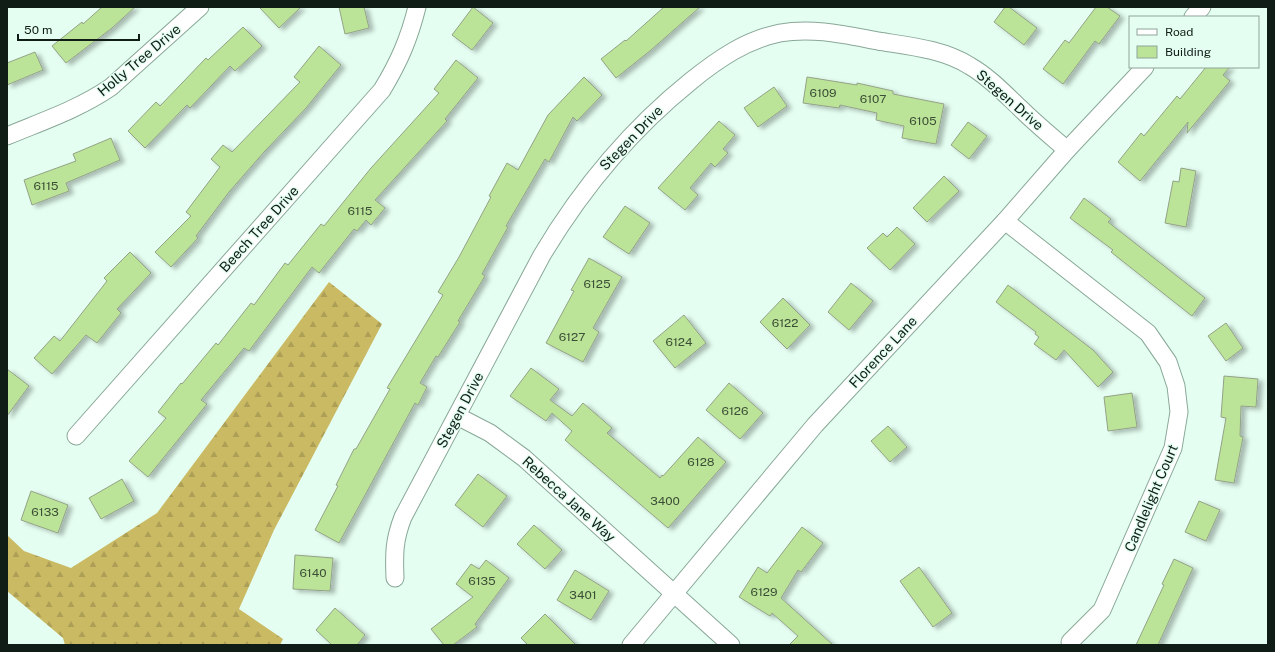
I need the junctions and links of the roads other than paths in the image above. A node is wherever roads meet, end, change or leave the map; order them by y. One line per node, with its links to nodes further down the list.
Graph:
1 (200, 7): 6 (street, Holly Tree Drive)
2 (417, 7): 10 (street, Beech Tree Drive)
3 (1202, 7): 4 (street)
4 (1194, 16)
5 (1144, 68): 7 (street, Florence Lane)
6 (7, 136)
7 (1067, 150): 8 (street, Florence Lane); 9 (street, Stegen Drive)
8 (1005, 221): 12 (street, Florence Lane); 13 (street, Candlelight Court)
9 (457, 416): 11 (street, Stegen Drive); 12 (street, Rebecca Jane Way)
10 (76, 436)
11 (395, 578)
12 (674, 592): 14 (street, Florence Lane); 15 (street, Rebecca Jane Way)
13 (1070, 642)
14 (631, 645)
15 (731, 645)

